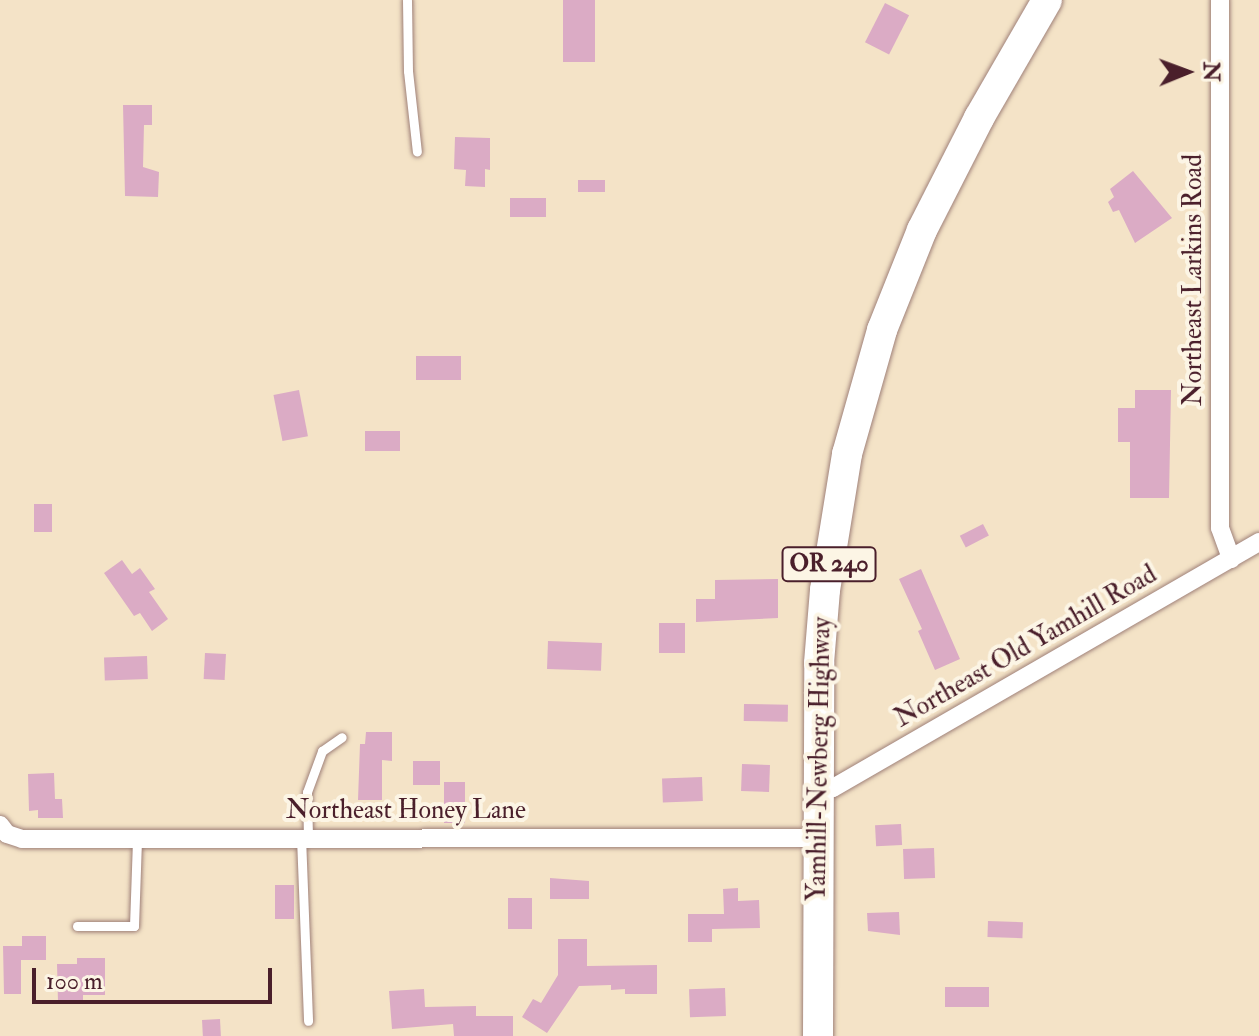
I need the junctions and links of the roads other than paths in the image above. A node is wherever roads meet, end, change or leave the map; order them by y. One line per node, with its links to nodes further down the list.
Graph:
1 (407, 0): 4 (lane)
2 (1047, 0): 8 (main road, Yamhill-Newberg Highway / OR 240)
3 (1220, 0): 6 (street, Northeast Larkins Road)
4 (417, 152)
5 (1259, 542): 6 (street, Northeast Old Yamhill Road)
6 (1231, 559): 8 (street, Northeast Old Yamhill Road)
7 (342, 737): 10 (lane)
8 (817, 792): 12 (main road, Yamhill-Newberg Highway / OR 240)
9 (1, 828): 11 (street, Northeast Honey Lane)
10 (304, 837): 11 (street, Northeast Honey Lane); 12 (street, Northeast Honey Lane); 14 (lane)
11 (137, 838): 13 (lane)
12 (817, 838): 15 (main road, Yamhill-Newberg Highway / OR 240)
13 (77, 926)
14 (308, 1021)
15 (818, 1036)

